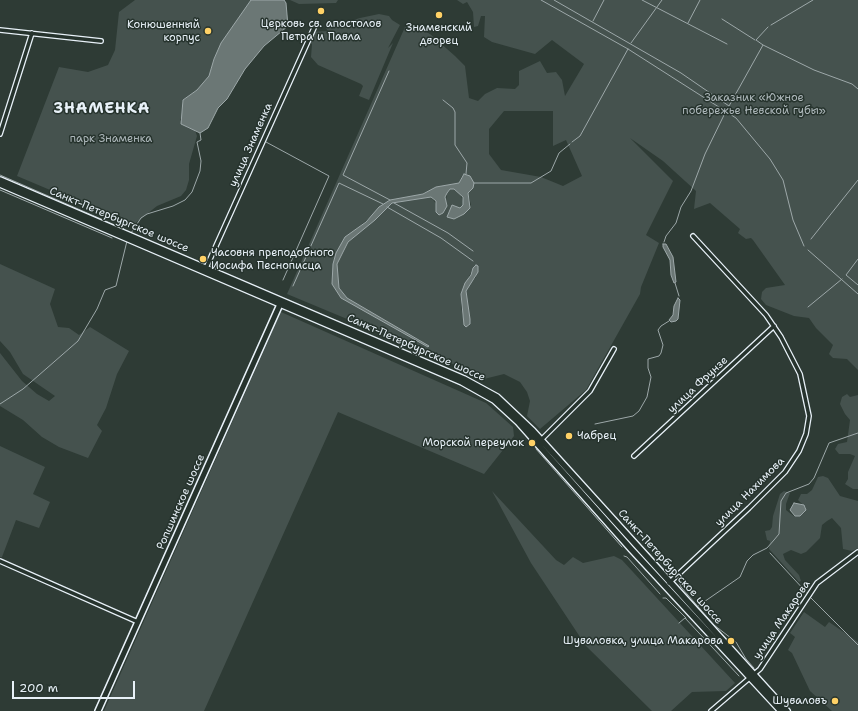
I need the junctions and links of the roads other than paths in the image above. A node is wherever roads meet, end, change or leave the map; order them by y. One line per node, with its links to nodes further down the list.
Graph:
1 (314, 28): 11 (street, улица Знаменка)
2 (0, 30): 3 (street)
3 (32, 33): 4 (street); 5 (street)
4 (101, 42)
5 (0, 134)
6 (0, 180): 8 (main road, Санкт-Петербургское шоссе)
7 (0, 184): 8 (main road, Санкт-Петербургское шоссе)
8 (122, 235): 10 (main road, Санкт-Петербургское шоссе)
9 (693, 236): 13 (street, улица Нахимова)
10 (137, 241): 11 (main road, Санкт-Петербургское шоссе); 12 (main road, Санкт-Петербургское шоссе)
11 (206, 268): 12 (main road, Санкт-Петербургское шоссе)
12 (281, 303): 15 (main road, Санкт-Петербургское шоссе); 20 (main road, Санкт-Петербургское шоссе); 21 (main road, Ропшинское шоссе)
13 (774, 326): 16 (street, улица Фрунзе); 19 (street, улица Нахимова)
14 (614, 349): 15 (street)
15 (541, 440): 19 (main road, Санкт-Петербургское шоссе)
16 (634, 456)
17 (858, 552): 22 (street, улица Макарова)
18 (0, 561): 21 (street)
19 (670, 582): 20 (street, улица Нахимова); 22 (main road, Санкт-Петербургское шоссе)
20 (665, 586): 22 (main road, Санкт-Петербургское шоссе)
21 (138, 622): 23 (main road, Ропшинское шоссе)
22 (752, 677): 24 (street, улица Макарова); 25 (main road, Санкт-Петербургское шоссе); 26 (main road, Санкт-Петербургское шоссе)
23 (98, 711)
24 (711, 711)
25 (781, 711)
26 (787, 711)

